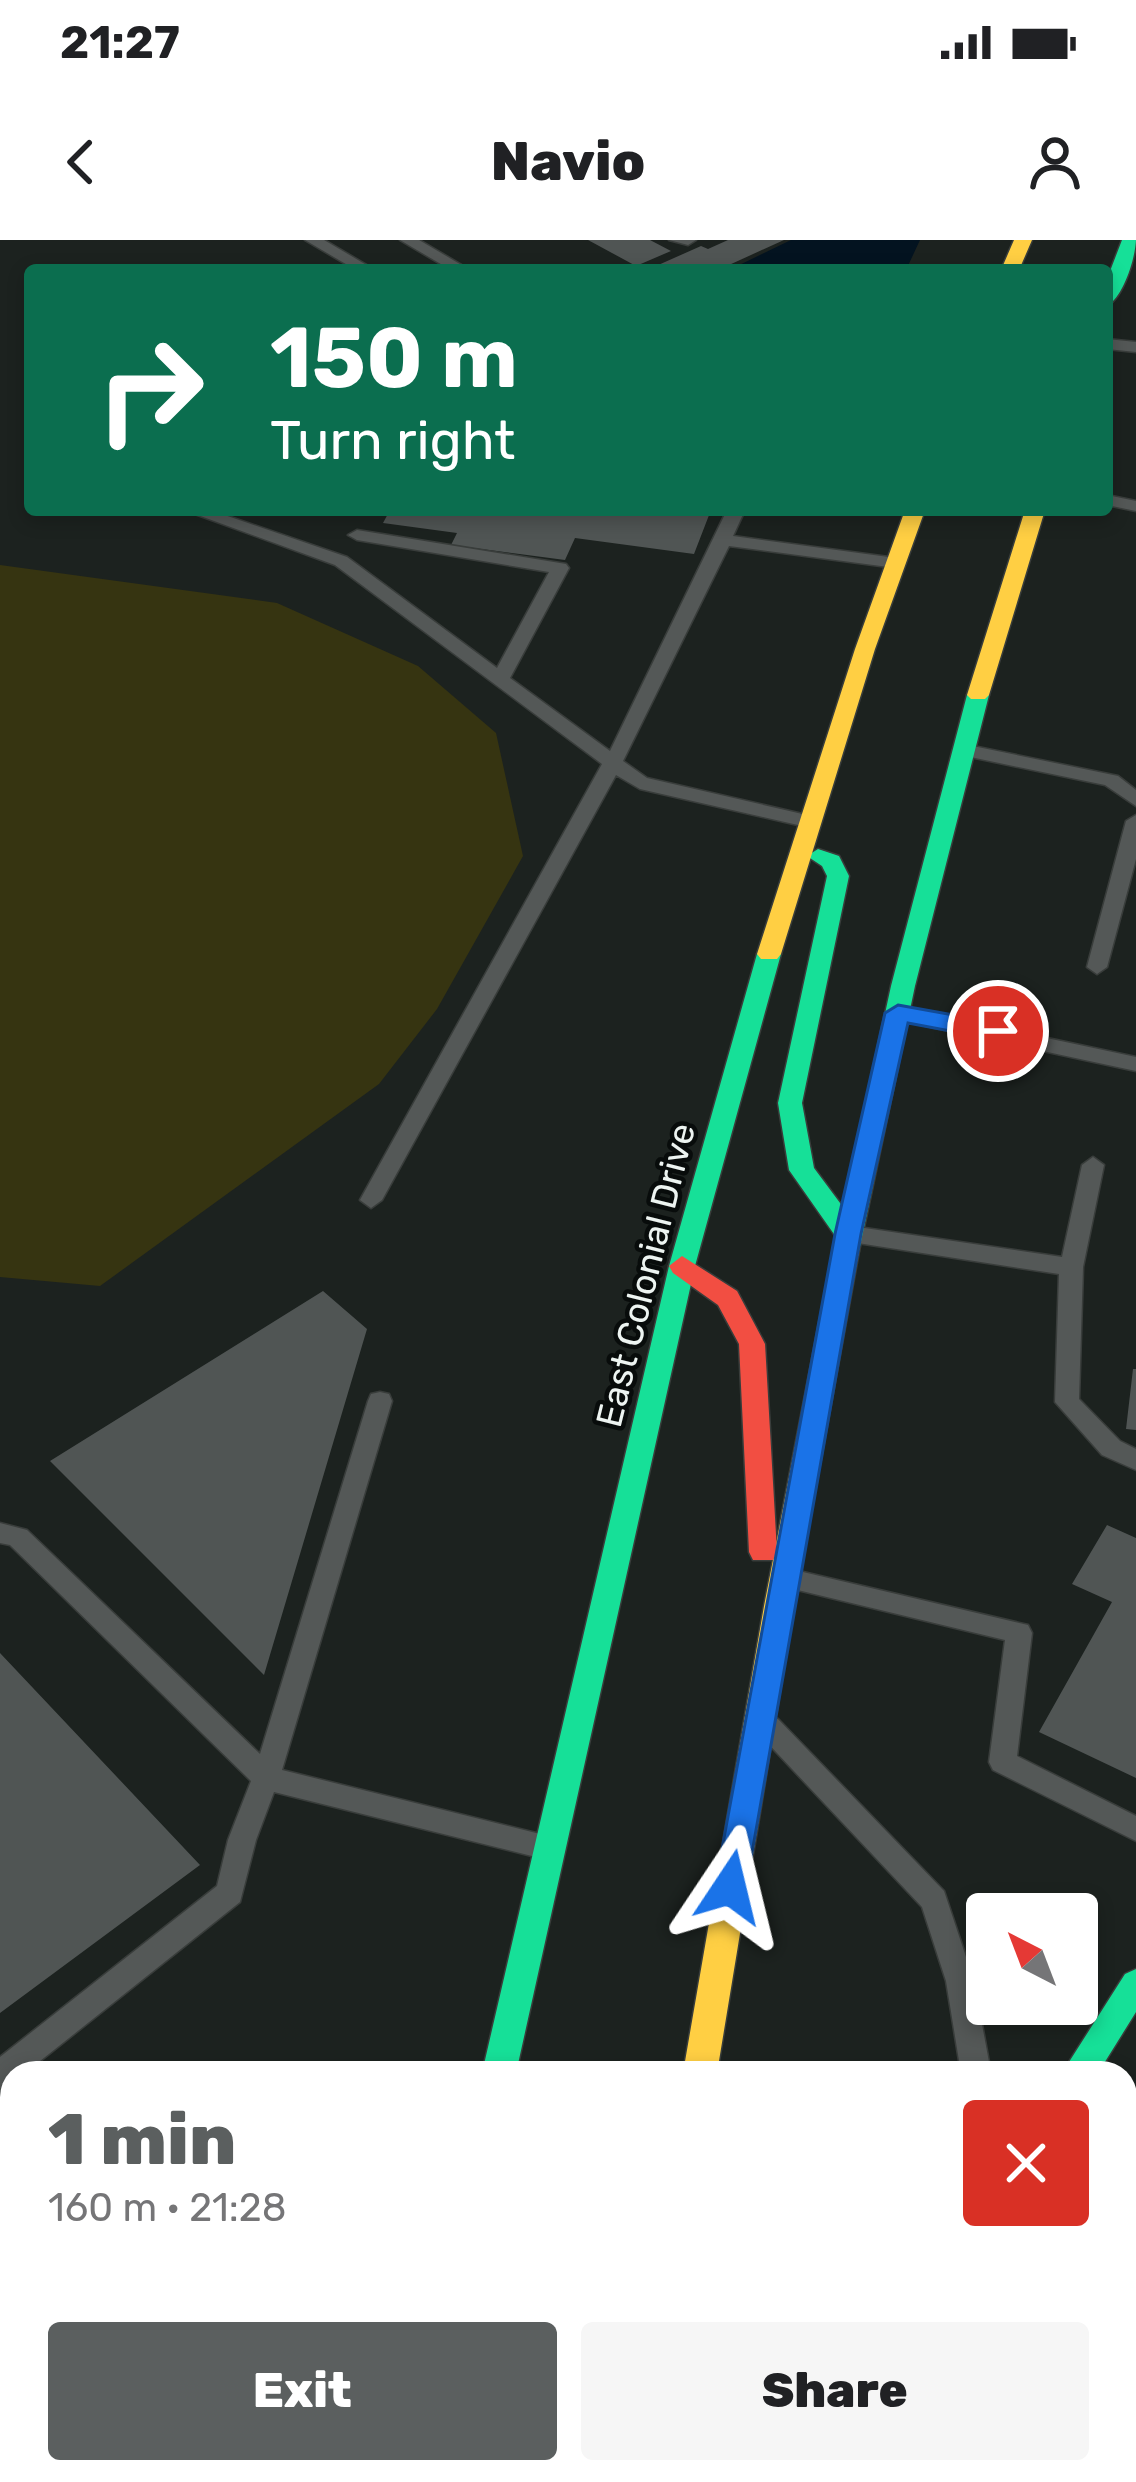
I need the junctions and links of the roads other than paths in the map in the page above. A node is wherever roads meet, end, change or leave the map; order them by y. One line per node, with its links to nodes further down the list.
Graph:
1 (314, 240): 6 (lane)
2 (407, 240): 7 (lane)
3 (677, 240): 4 (lane)
4 (688, 240)
5 (1131, 240): 8 (main road)
6 (356, 264)
7 (451, 264)
8 (1113, 286)
9 (211, 516): 16 (lane)
10 (369, 516): 14 (lane)
11 (733, 516): 15 (lane)
12 (913, 516): 17 (main road, East Colonial Drive)
13 (1033, 516): 19 (main road)
14 (357, 535): 16 (lane); 20 (lane)
15 (723, 540): 17 (lane); 22 (lane)
16 (341, 561): 20 (lane)
17 (896, 563): 25 (main road, East Colonial Drive)
18 (985, 580): 19 (main road)
19 (984, 673): 21 (main road)
20 (502, 676): 22 (lane)
21 (963, 749): 23 (lane); 28 (main road)
22 (611, 763): 25 (lane); 31 (lane)
23 (1136, 800)
24 (1136, 821): 27 (lane)
25 (811, 822): 26 (main road, East Colonial Drive)
26 (803, 850): 32 (main road); 33 (main road, East Colonial Drive)
27 (1097, 967)
28 (898, 1013): 29 (lane); 32 (main road)
29 (1136, 1064)
30 (1093, 1165): 34 (lane)
31 (371, 1200)
32 (848, 1234): 34 (lane); 38 (main road)
33 (682, 1266): 39 (main road); 43 (main road, East Colonial Drive)
34 (1071, 1267): 36 (lane)
35 (380, 1401): 41 (lane)
36 (1136, 1460)
37 (0, 1533): 41 (lane)
38 (784, 1578): 39 (main road); 42 (lane)
39 (769, 1658): 40 (main road)
40 (759, 1716): 47 (main road); 48 (lane)
41 (266, 1778): 43 (lane); 45 (lane)
42 (1136, 1829)
43 (548, 1848): 46 (main road, East Colonial Drive)
44 (1136, 1984): 49 (main road)
45 (18, 2061)
46 (502, 2061)
47 (702, 2061)
48 (974, 2061)
49 (1087, 2061)

